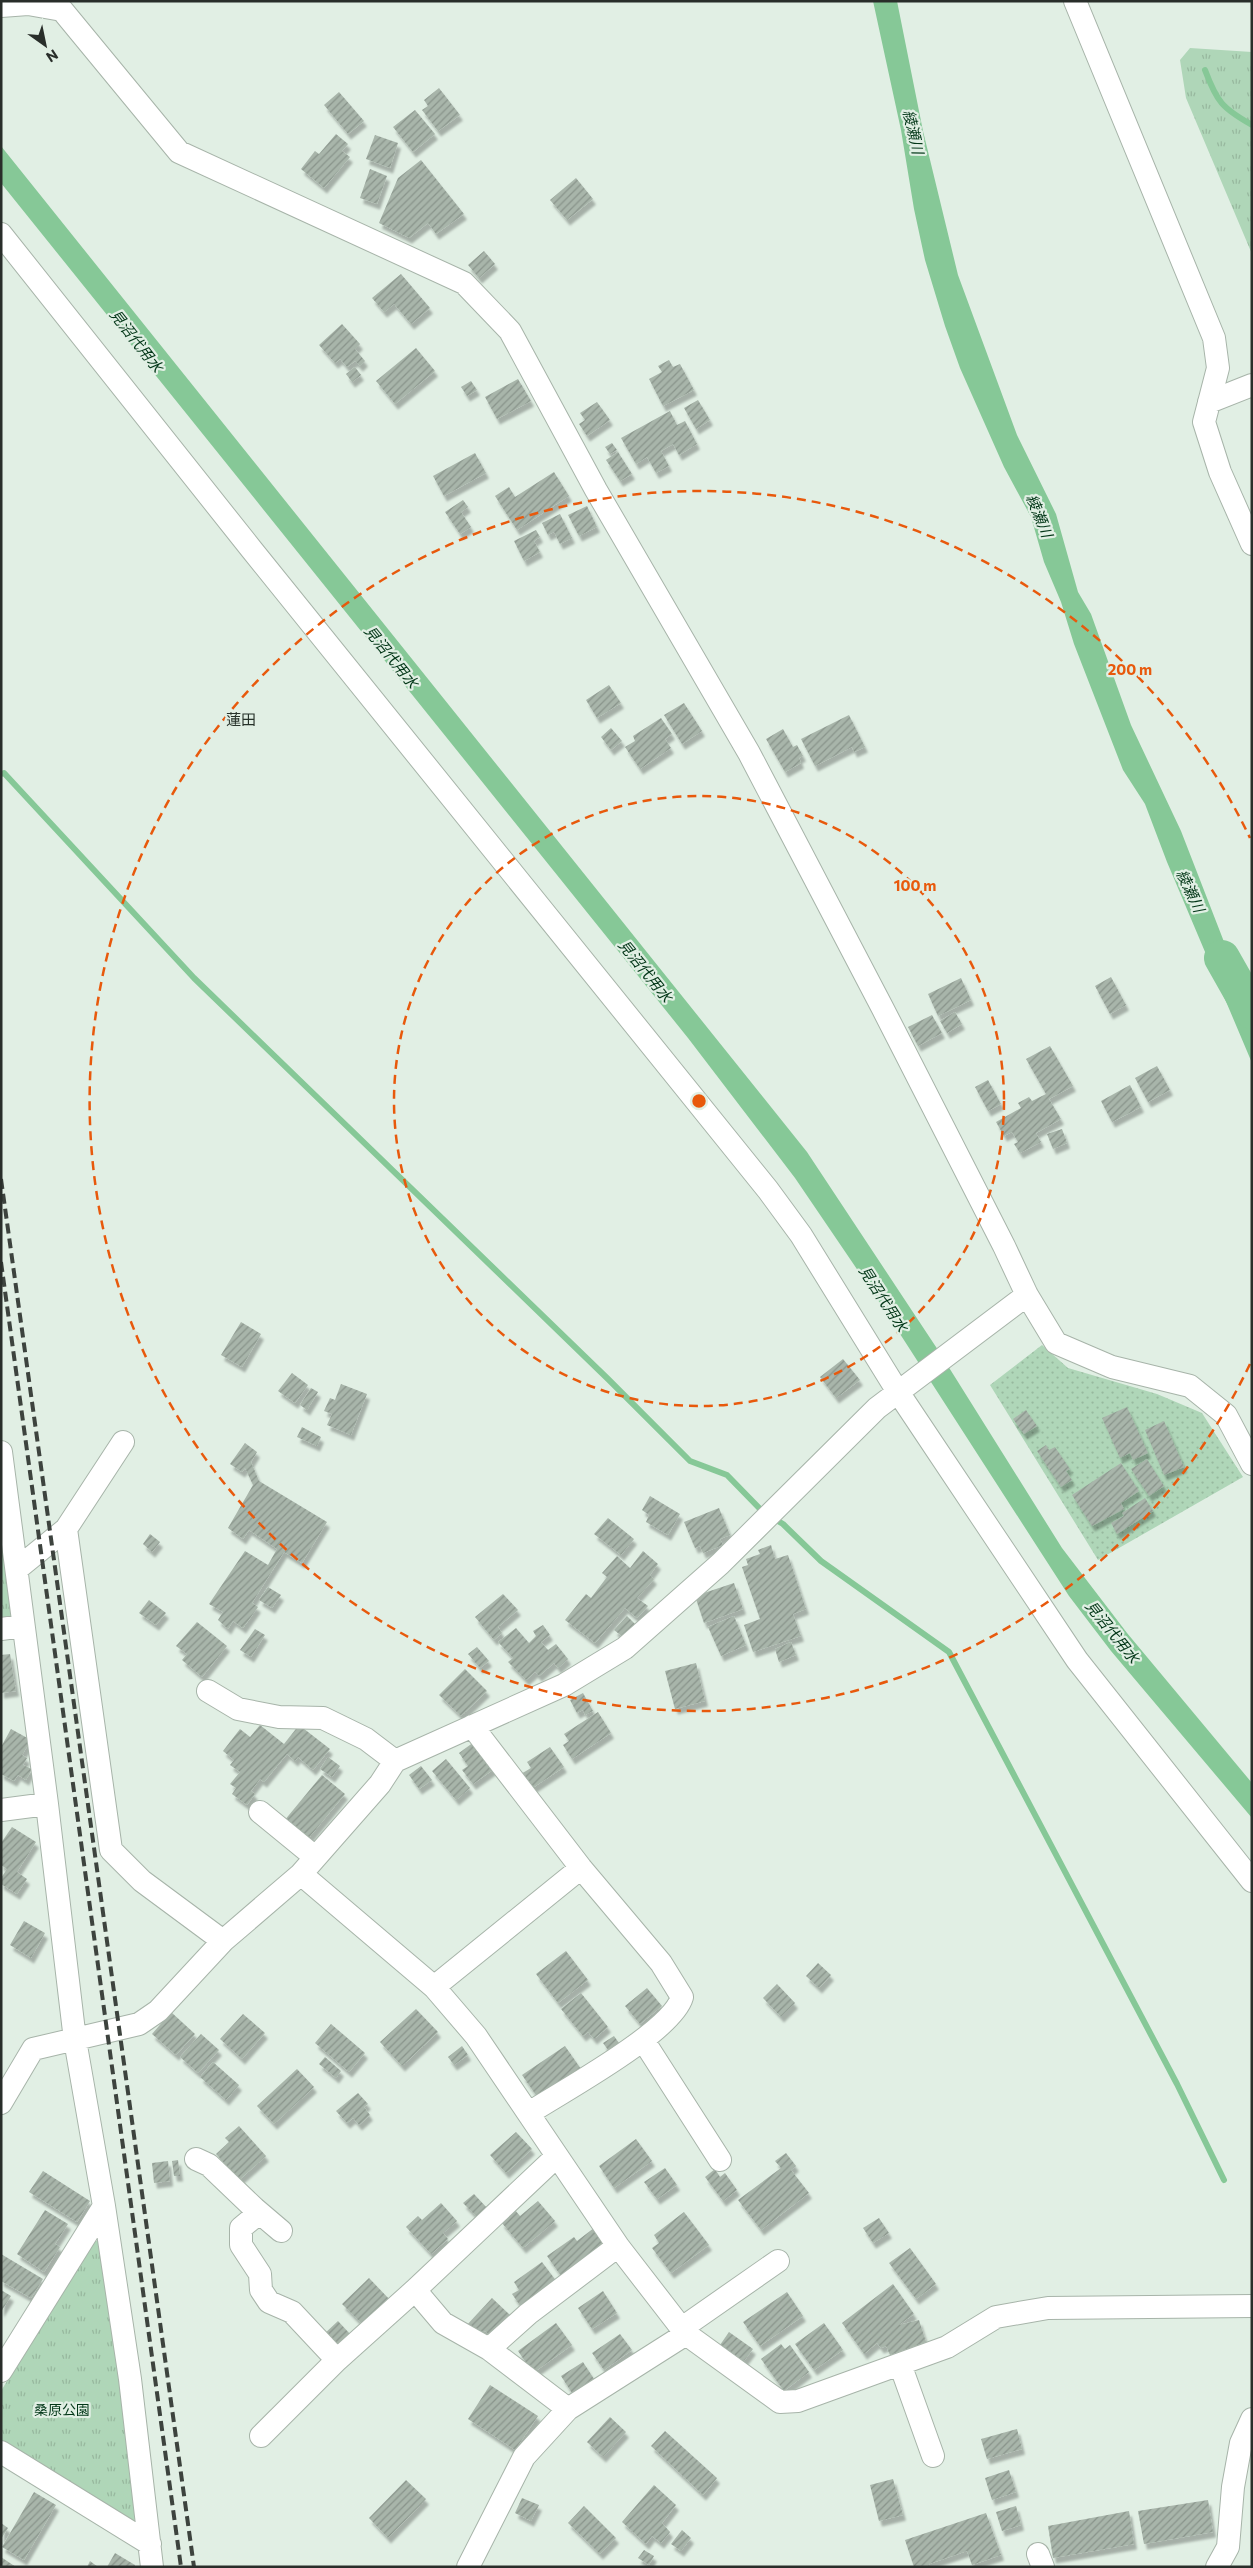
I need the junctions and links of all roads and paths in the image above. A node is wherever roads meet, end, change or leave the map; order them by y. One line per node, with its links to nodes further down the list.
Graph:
1 (1075, 1): 5 (street)
2 (1, 6): 7 (street)
3 (1, 234): 8 (street)
4 (1252, 385): 5 (street)
5 (1209, 402): 6 (street)
6 (1252, 544)
7 (1027, 1295): 8 (street); 11 (street)
8 (898, 1392): 17 (street); 24 (street)
9 (123, 1442): 12 (street)
10 (1, 1452): 13 (street)
11 (1252, 1464)
12 (66, 1529): 13 (street); 25 (street)
13 (17, 1569): 14 (street)
14 (23, 1626): 15 (street); 19 (street)
15 (1, 1629)
16 (208, 1691): 18 (street)
17 (472, 1726): 18 (street); 23 (street)
18 (395, 1761): 22 (street)
19 (48, 1804): 20 (street); 27 (street)
20 (1, 1810)
21 (260, 1812): 22 (street)
22 (308, 1865): 25 (street); 26 (street)
23 (581, 1868): 26 (street); 28 (street)
24 (1252, 1881)
25 (223, 1941): 27 (street)
26 (434, 1987): 30 (street)
27 (75, 2040): 29 (street); 34 (street)
28 (643, 2040): 30 (street); 33 (street)
29 (1, 2103)
30 (529, 2113): 31 (street)
31 (557, 2156): 37 (street); 39 (street)
32 (196, 2159): 35 (street)
33 (720, 2160)
34 (104, 2206): 42 (street); 52 (street)
35 (254, 2208): 36 (street); 44 (street)
36 (281, 2231)
37 (618, 2246): 41 (street); 43 (street)
38 (778, 2261): 41 (street)
39 (415, 2290): 43 (street); 44 (street)
40 (1252, 2306): 45 (street)
41 (684, 2331): 45 (street); 47 (street)
42 (8, 2344): 46 (street)
43 (489, 2349): 47 (street)
44 (337, 2360): 49 (street)
45 (900, 2364): 51 (street)
46 (1, 2371)
47 (568, 2409): 54 (street)
48 (1252, 2419): 55 (street)
49 (261, 2436)
50 (1, 2452): 52 (street)
51 (934, 2456)
52 (150, 2544): 53 (street)
53 (152, 2567)
54 (468, 2567)
55 (1217, 2567)

